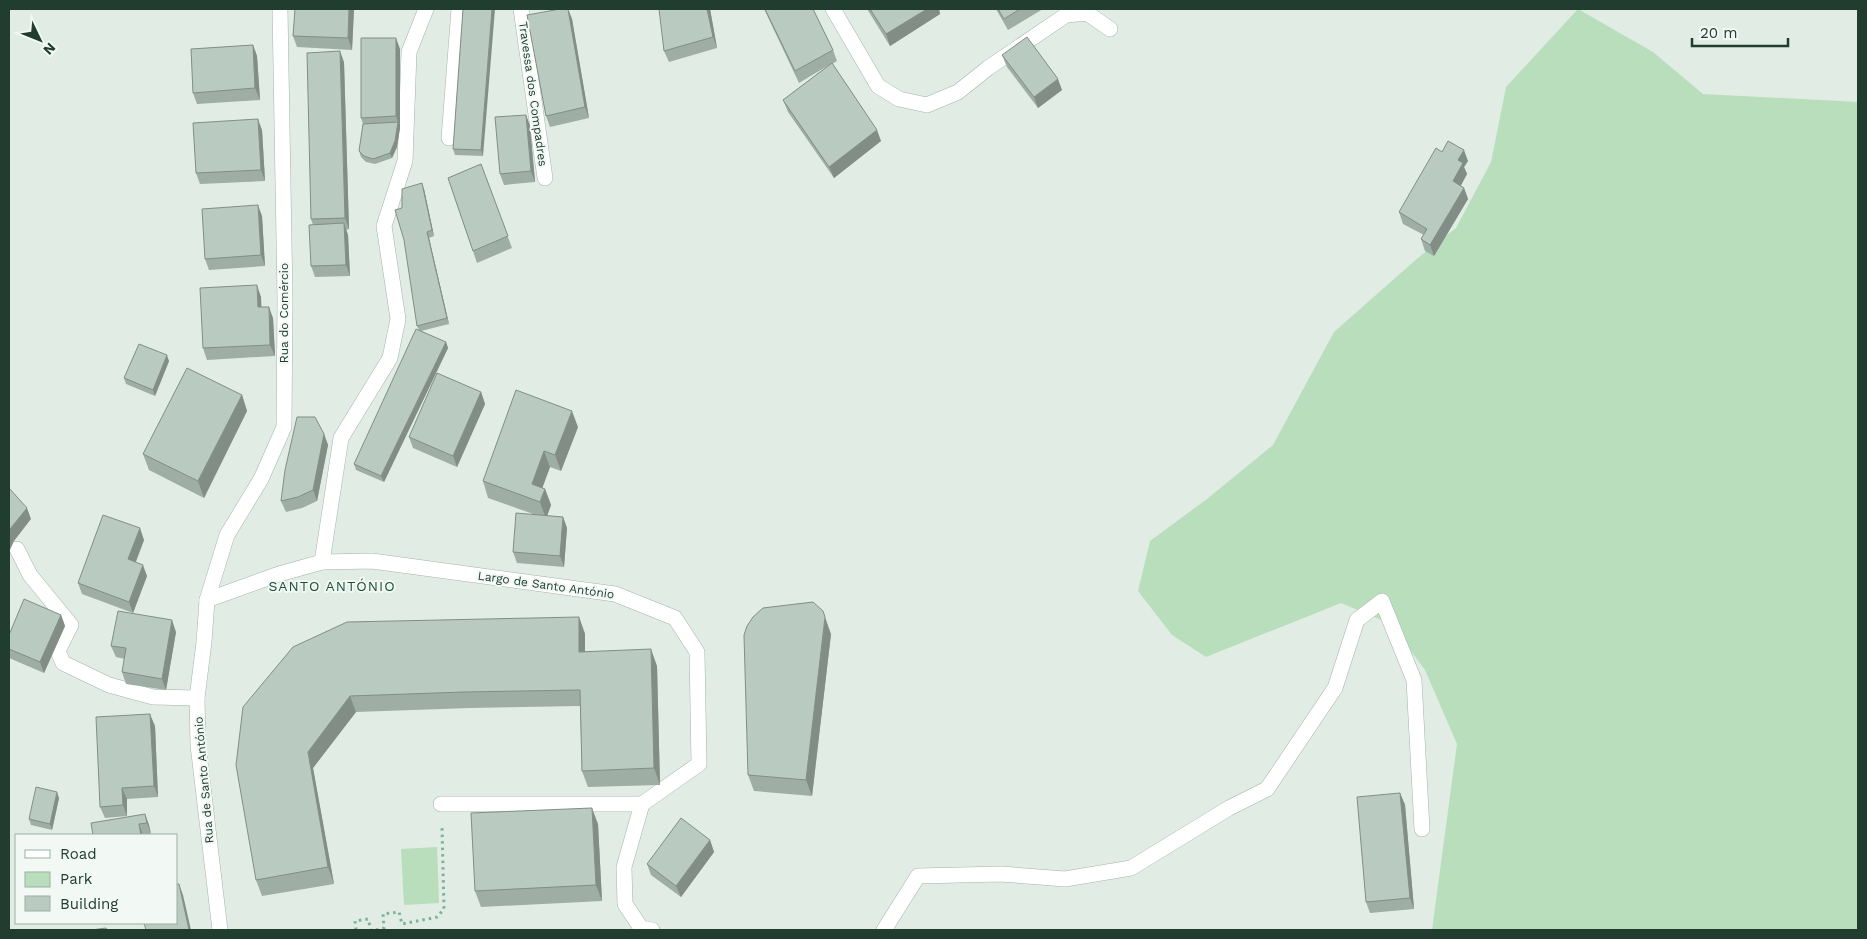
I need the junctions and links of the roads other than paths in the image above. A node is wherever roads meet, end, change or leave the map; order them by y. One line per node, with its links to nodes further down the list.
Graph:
1 (280, 9): 11 (street, Rua do Comércio)
2 (426, 9): 10 (street)
3 (459, 9): 7 (street)
4 (521, 9): 8 (street, Travessa dos Compadres)
5 (833, 9): 6 (street)
6 (1110, 29)
7 (449, 138)
8 (545, 178)
9 (17, 549): 12 (street)
10 (322, 562): 11 (street, Largo de Santo António); 14 (street, Largo de Santo António)
11 (207, 600): 12 (street, Rua de Santo António)
12 (197, 698): 16 (street, Rua de Santo António)
13 (441, 804): 14 (street)
14 (642, 804): 17 (street)
15 (1422, 829): 18 (street)
16 (220, 930)
17 (652, 930)
18 (884, 930)

